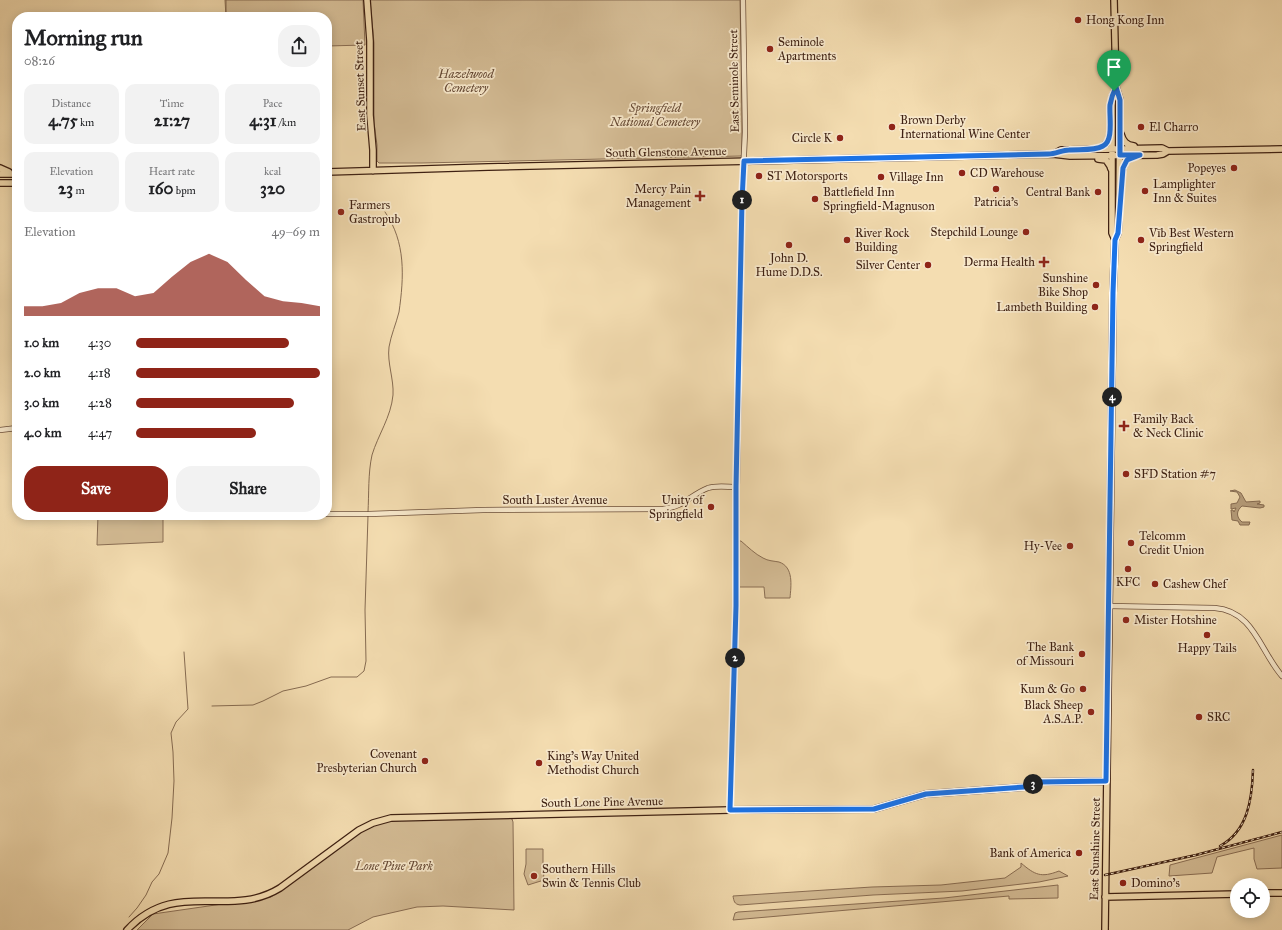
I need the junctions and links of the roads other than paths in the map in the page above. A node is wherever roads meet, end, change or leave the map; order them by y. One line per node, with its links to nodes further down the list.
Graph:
1 (367, 0): 20 (main road, East Sunset Street)
2 (743, 0): 18 (street, East Seminole Street)
3 (1114, 0): 4 (main road, East Sunshine Street)
4 (1116, 87): 5 (main road, East Sunshine Street); 6 (main road, East Sunshine Street)
5 (1112, 98): 7 (main road, East Sunshine Street); 10 (main road)
6 (1120, 132): 8 (main road, East Sunshine Street); 9 (main road)
7 (1113, 148): 8 (main road, South Glenstone Avenue); 10 (main road, South Glenstone Avenue); 14 (main road, East Sunshine Street)
8 (1120, 148): 9 (main road, South Glenstone Avenue); 15 (main road, East Sunshine Street)
9 (1158, 148): 12 (main road, South Glenstone Avenue)
10 (1095, 149): 13 (main road, South Glenstone Avenue)
11 (1282, 149): 12 (main road, South Glenstone Avenue)
12 (1168, 151): 16 (main road, South Glenstone Avenue)
13 (1053, 154): 17 (main road, South Glenstone Avenue); 18 (main road, South Glenstone Avenue)
14 (1113, 155): 15 (main road, South Glenstone Avenue); 17 (main road, South Glenstone Avenue); 25 (main road, East Sunshine Street)
15 (1120, 155): 16 (main road, South Glenstone Avenue); 28 (main road, East Sunshine Street)
16 (1140, 155): 28 (main road)
17 (1070, 156): 25 (main road)
18 (744, 161): 20 (main road, South Glenstone Avenue); 32 (street, East Seminole Street)
19 (0, 168): 21 (main road)
20 (373, 171): 22 (main road, South Glenstone Avenue)
21 (12, 172)
22 (332, 172)
23 (0, 174): 24 (main road)
24 (12, 174)
25 (1112, 175): 29 (main road, East Sunshine Street)
26 (12, 183): 27 (main road)
27 (1, 184)
28 (1119, 211): 29 (main road, East Sunshine Street)
29 (1115, 240): 34 (main road, East Sunshine Street)
30 (12, 429): 31 (street)
31 (0, 430)
32 (736, 487): 33 (street, South Luster Avenue); 37 (street, East Seminole Street)
33 (332, 514)
34 (1109, 606): 35 (street); 36 (main road, East Sunshine Street)
35 (1282, 676)
36 (1106, 781): 37 (main road, South Lone Pine Avenue); 41 (main road, East Sunshine Street)
37 (730, 810): 42 (main road, South Lone Pine Avenue)
38 (1270, 893): 39 (main road)
39 (1282, 893)
40 (1230, 894): 41 (main road)
41 (1105, 897): 43 (main road, East Sunshine Street)
42 (127, 930)
43 (1105, 930)

